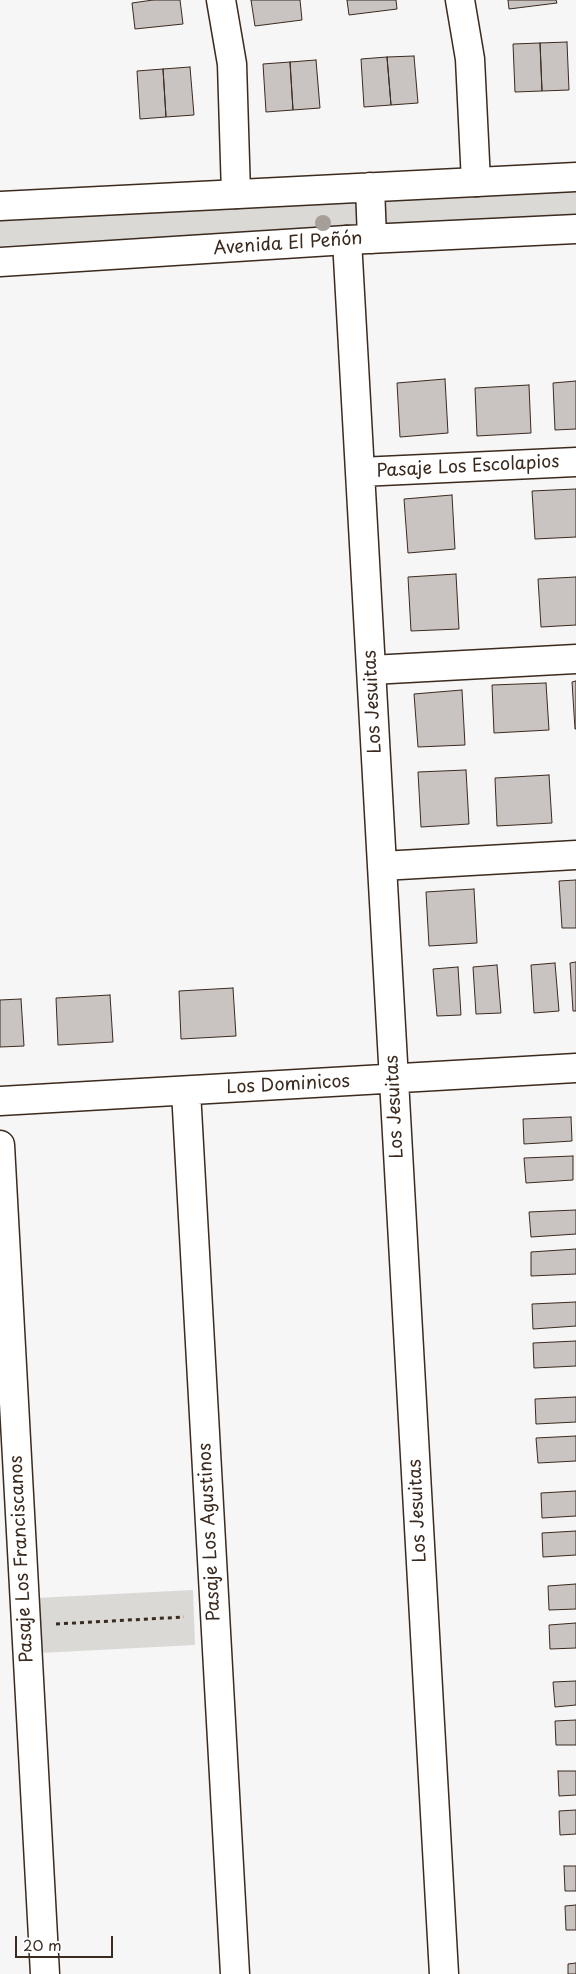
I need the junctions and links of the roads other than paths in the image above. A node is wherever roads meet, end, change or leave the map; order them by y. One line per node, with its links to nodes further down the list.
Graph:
1 (221, 0): 6 (street)
2 (460, 0): 4 (street)
3 (576, 177): 4 (street)
4 (476, 182): 5 (street)
5 (370, 187): 6 (street); 9 (street, Los Jesuitas)
6 (236, 194): 7 (street)
7 (0, 206)
8 (576, 229): 9 (street, Avenida El Peñón)
9 (360, 239): 10 (street, Avenida El Peñón); 12 (street, Los Jesuitas)
10 (0, 262)
11 (576, 462): 12 (street, Pasaje Los Escolapios)
12 (360, 472): 14 (street, Los Jesuitas)
13 (576, 659): 14 (street)
14 (371, 670): 16 (street, Los Jesuitas)
15 (576, 855): 16 (street)
16 (382, 866): 18 (street, Los Jesuitas)
17 (576, 1068): 18 (street, Los Dominicos)
18 (394, 1078): 19 (street, Los Dominicos); 24 (street, Los Jesuitas)
19 (186, 1091): 20 (street, Los Dominicos); 23 (street, Pasaje Los Agustinos)
20 (0, 1101)
21 (0, 1145): 22 (street, Pasaje Los Franciscanos)
22 (45, 1974)
23 (234, 1974)
24 (444, 1974)

